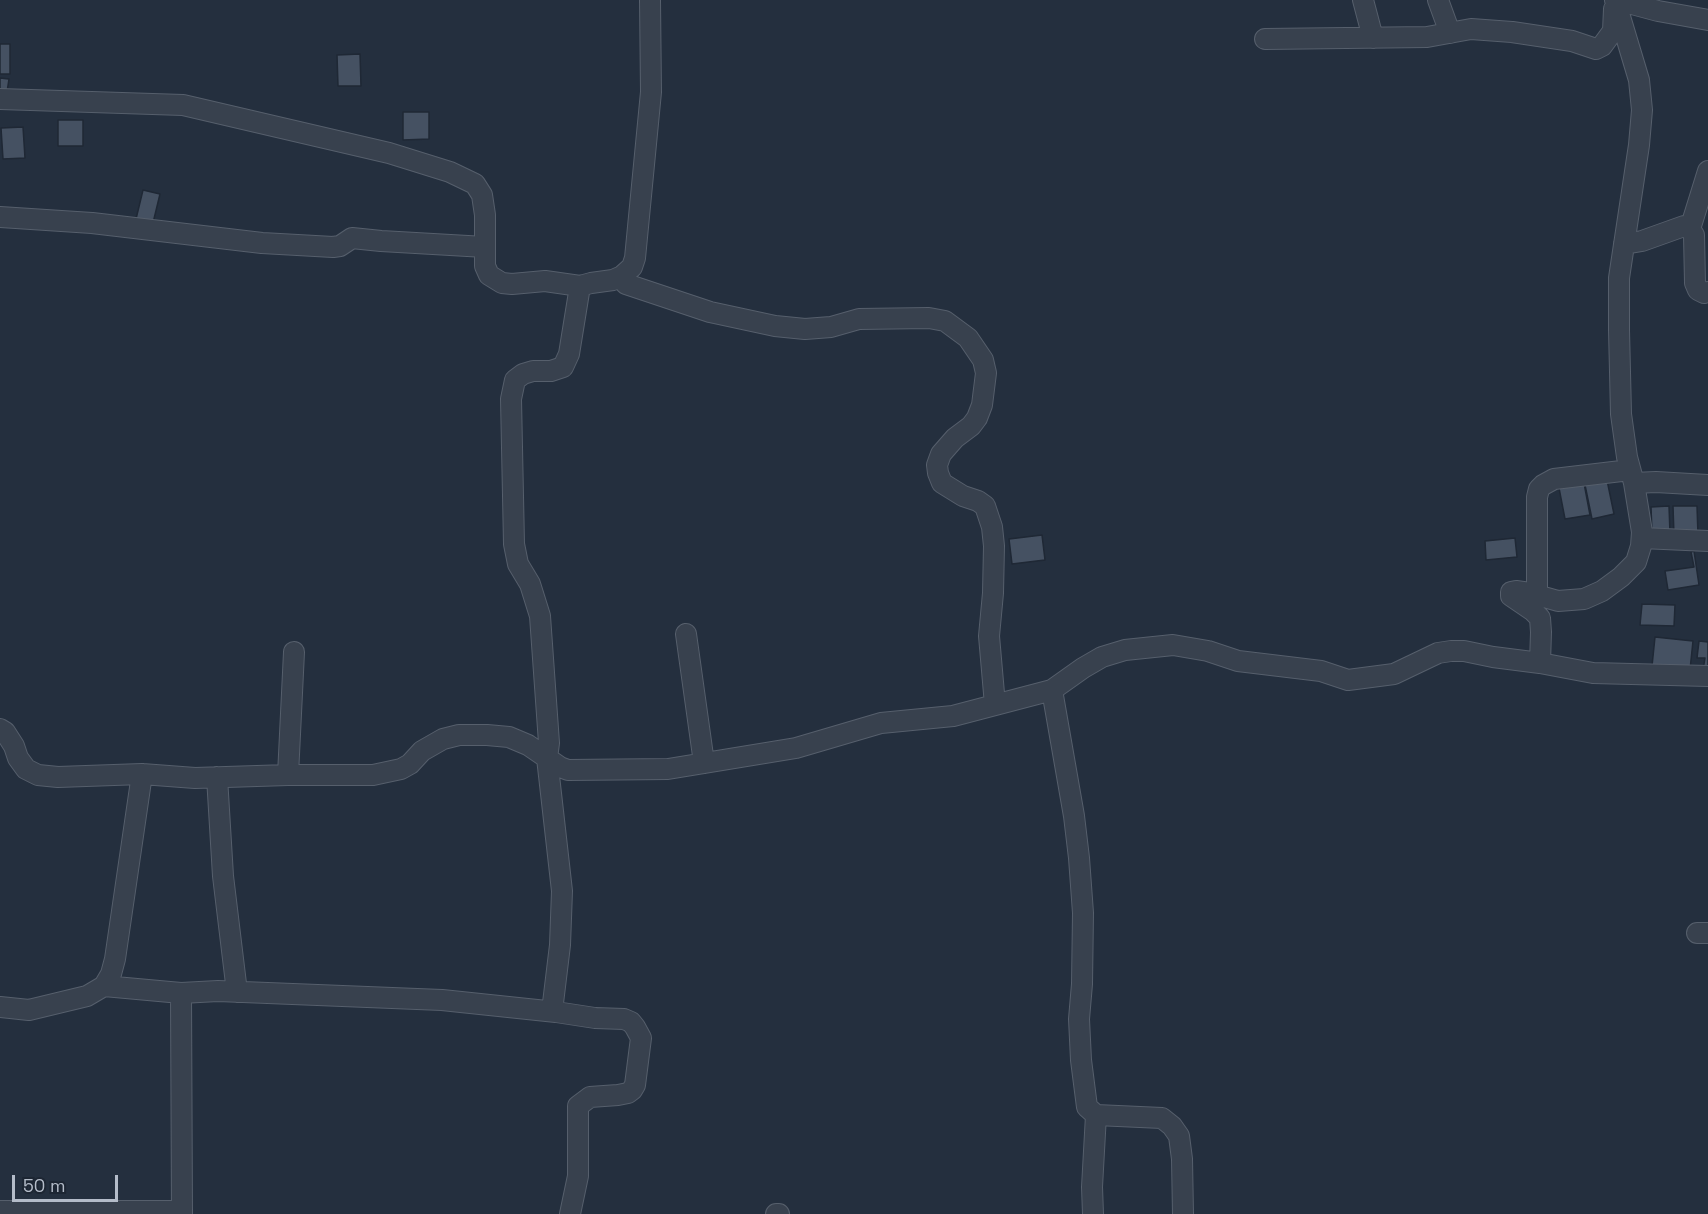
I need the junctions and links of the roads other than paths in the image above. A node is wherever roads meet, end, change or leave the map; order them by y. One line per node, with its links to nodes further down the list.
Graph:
1 (650, 0): 15 (street)
2 (1363, 0): 7 (street)
3 (1438, 0): 6 (street)
4 (1615, 0): 5 (street); 6 (street); 13 (street)
5 (1708, 20)
6 (1450, 33): 7 (street)
7 (1372, 38): 8 (street)
8 (1265, 39)
9 (0, 99): 14 (street)
10 (1708, 171): 12 (street)
11 (0, 217): 14 (street)
12 (1697, 236): 13 (street); 17 (street)
13 (1624, 244): 18 (street)
14 (485, 247): 16 (street)
15 (620, 277): 16 (street); 28 (street)
16 (580, 286): 30 (street)
17 (1708, 292)
18 (1632, 476): 19 (street); 20 (street); 22 (street)
19 (1708, 485)
20 (1642, 538): 21 (street); 22 (street)
21 (1708, 541)
22 (1537, 594): 25 (street)
23 (686, 634): 31 (street)
24 (294, 652): 33 (street)
25 (1540, 663): 26 (street); 27 (street)
26 (1708, 676)
27 (1052, 690): 28 (street); 40 (street)
28 (995, 705): 31 (street)
29 (0, 729): 32 (street)
30 (547, 758): 31 (street); 33 (street); 39 (street)
31 (704, 763)
32 (142, 774): 34 (street); 35 (street)
33 (288, 775): 34 (street)
34 (217, 777): 36 (street)
35 (104, 986): 37 (street); 38 (street)
36 (237, 992): 37 (street); 39 (street)
37 (181, 993): 42 (street)
38 (0, 1007)
39 (556, 1012): 43 (street)
40 (1096, 1115): 44 (street); 45 (street)
41 (0, 1211): 42 (street)
42 (182, 1212)
43 (570, 1214)
44 (1093, 1214)
45 (1183, 1214)

